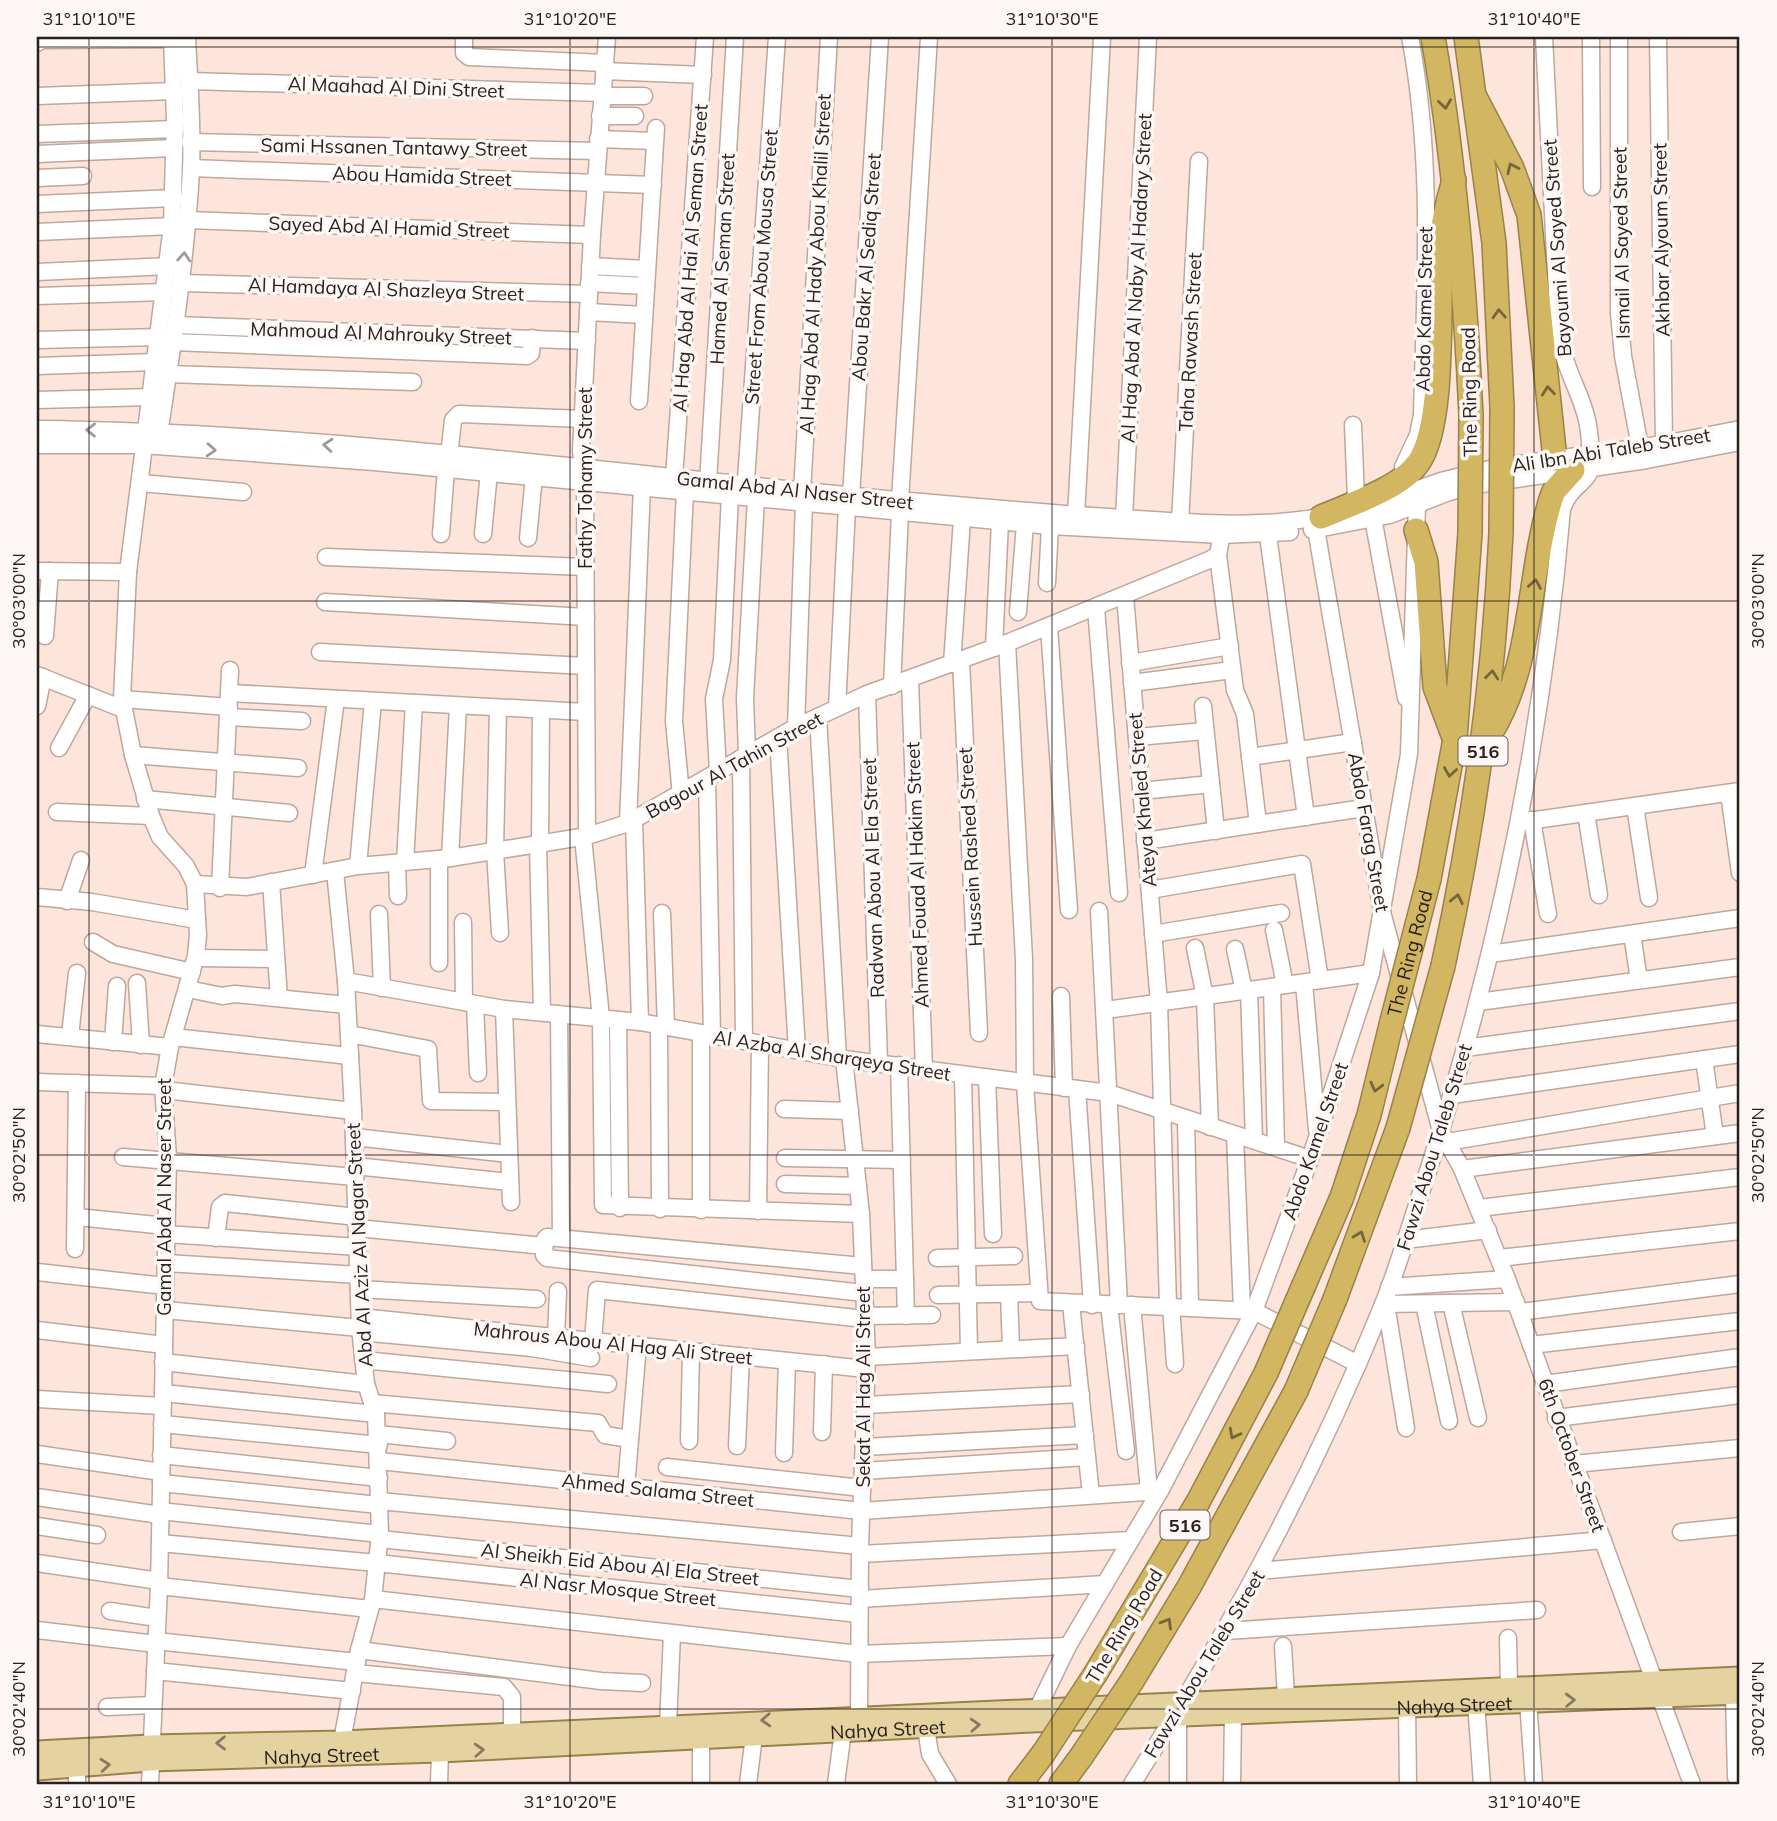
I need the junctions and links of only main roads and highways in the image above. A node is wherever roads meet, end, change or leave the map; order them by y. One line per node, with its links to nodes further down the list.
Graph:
1 (1433, 37): 4 (highway, The Ring Road / 516, one-way to 4)
2 (1466, 37): 3 (highway, The Ring Road / 516)
3 (1475, 97): 8 (highway, The Ring Road / 516, one-way to 3, bridge); 8 (highway, one-way to 3)
4 (1454, 180): 5 (highway); 7 (highway, The Ring Road / 516, bridge)
5 (1314, 522)
6 (1416, 530): 7 (highway)
7 (1455, 739): 18 (highway, The Ring Road / 516, one-way to 18, bridge)
8 (1485, 741): 19 (highway, The Ring Road / 516, one-way to 8, bridge)
9 (1657, 1689): 10 (main road, Nahya Street); 11 (main road, Nahya Street); 11 (main road, Nahya Street, one-way to 9)
10 (1738, 1689)
11 (1444, 1697): 12 (main road, Nahya Street); 12 (main road, Nahya Street)
12 (1180, 1711): 13 (main road, Nahya Street)
13 (1035, 1714): 15 (main road, Nahya Street, one-way to 15); 15 (main road, Nahya Street, one-way to 13)
14 (37, 1751): 15 (main road, Nahya Street)
15 (150, 1753): 17 (main road, Nahya Street, one-way to 15)
16 (37, 1769): 17 (main road, Nahya Street)
17 (77, 1776)
18 (1020, 1784)
19 (1061, 1784)

